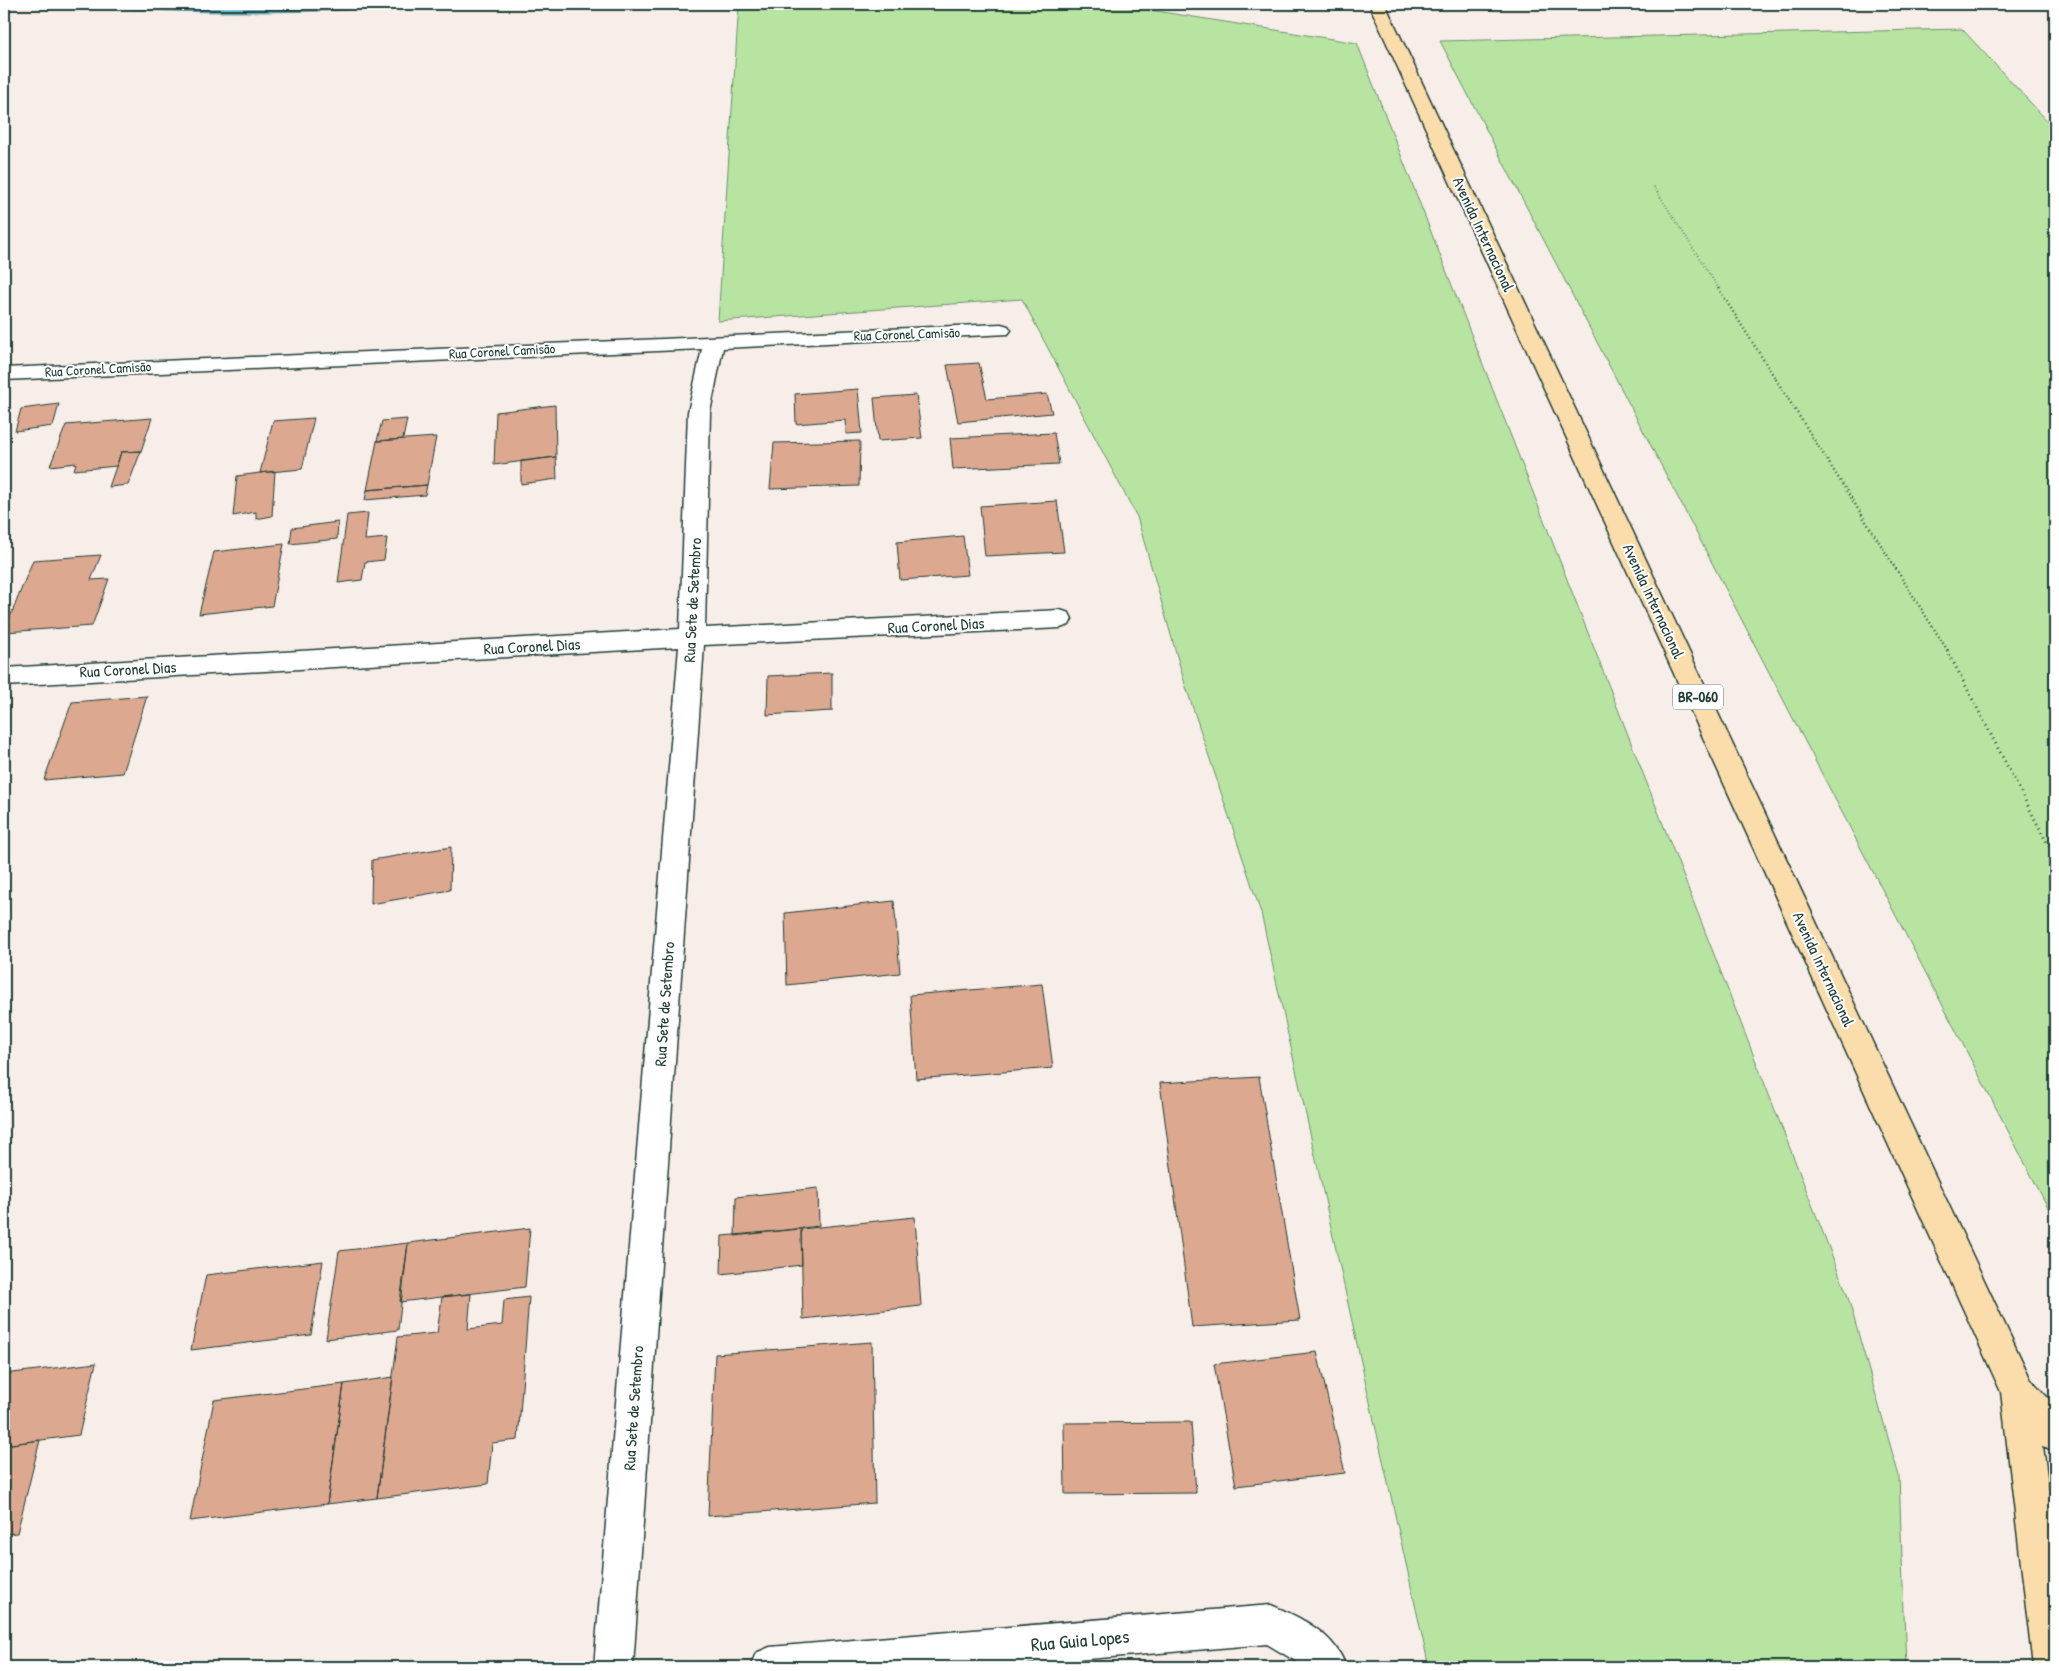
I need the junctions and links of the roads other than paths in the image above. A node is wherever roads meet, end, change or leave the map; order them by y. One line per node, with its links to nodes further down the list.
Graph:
1 (1377, 4): 8 (main road, Avenida Internacional / BR-060)
2 (1001, 330): 3 (street, Rua Coronel Camisão)
3 (714, 342): 4 (street, Rua Coronel Camisão); 6 (street, Rua Sete de Setembro)
4 (4, 374)
5 (1060, 619): 6 (street, Rua Coronel Dias)
6 (692, 637): 7 (street, Rua Coronel Dias); 10 (street, Rua Sete de Setembro)
7 (4, 676)
8 (2018, 1390): 9 (main road, Avenida Internacional / BR-060); 13 (main road, Avenida Internacional / BR-060)
9 (2055, 1433)
10 (614, 1667)
11 (770, 1667): 12 (street, Rua Guia Lopes)
12 (1326, 1667)
13 (2053, 1667)

